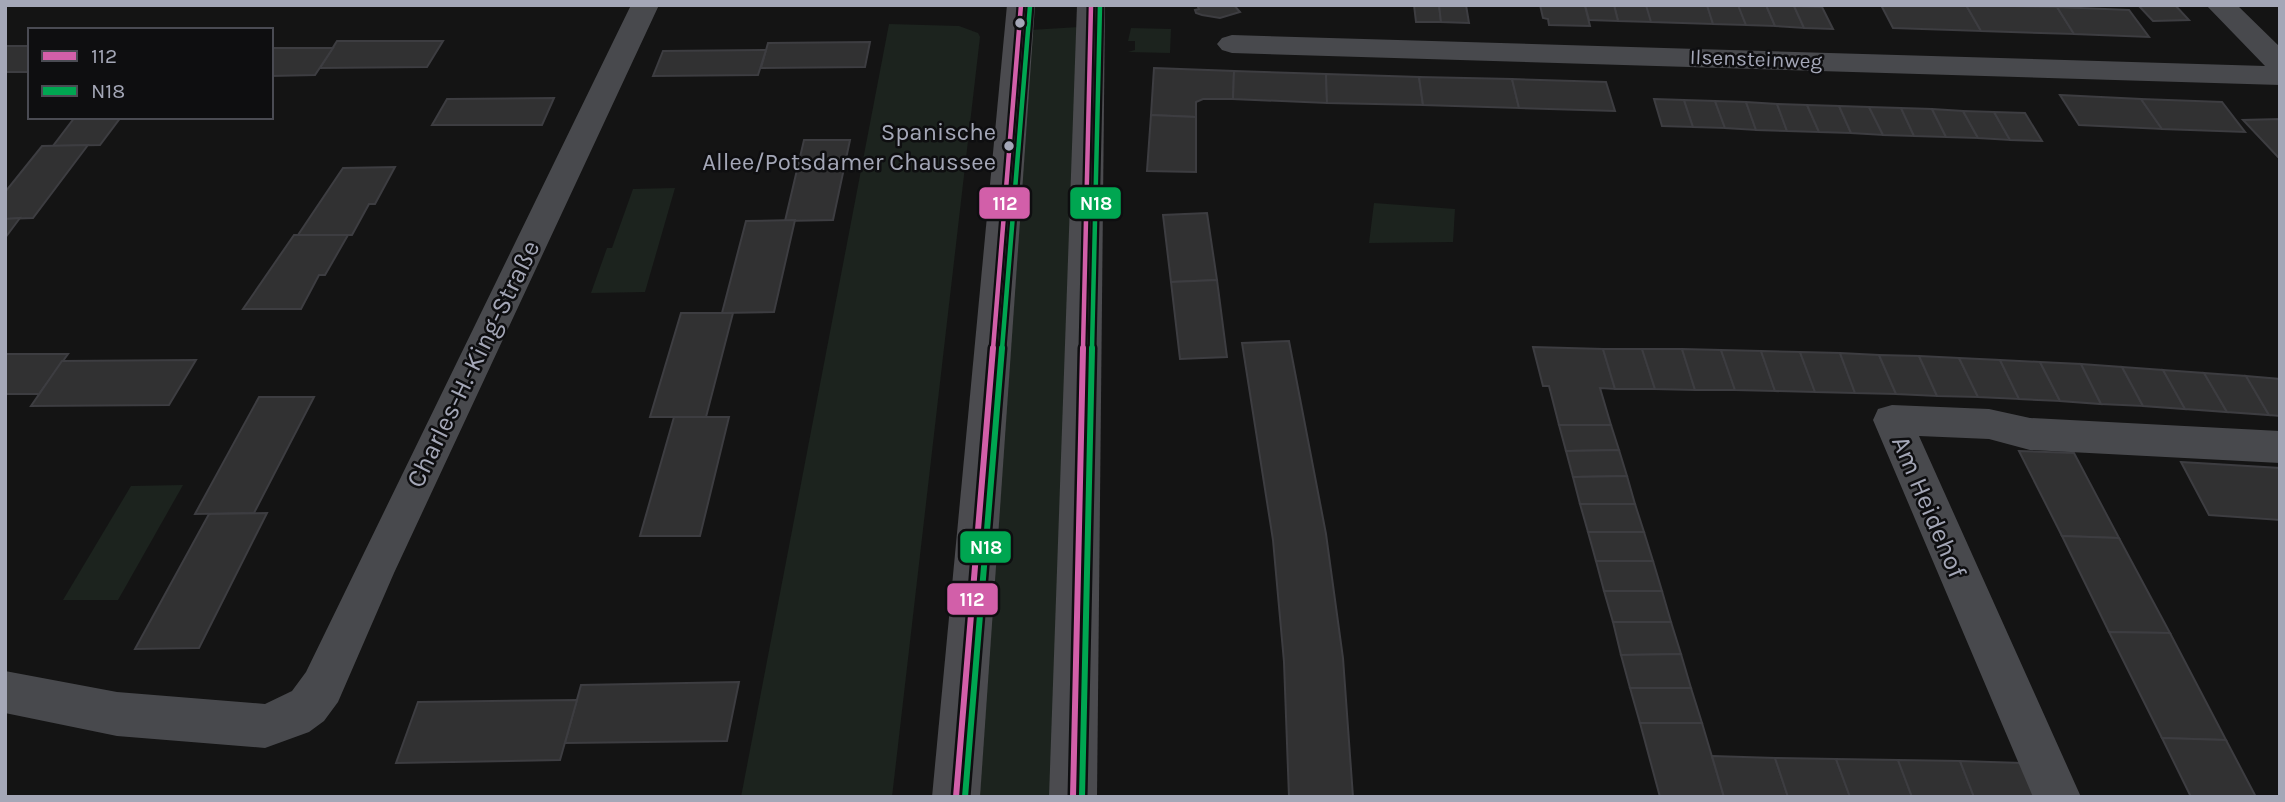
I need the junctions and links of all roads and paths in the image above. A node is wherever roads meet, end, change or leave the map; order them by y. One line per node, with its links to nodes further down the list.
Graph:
1 (645, 5): 9 (street, Charles-H.-King-Straße)
2 (1021, 5): 10 (main road)
3 (1091, 5): 11 (main road)
4 (2220, 5): 6 (street)
5 (1232, 44): 7 (street, Ilsensteinweg)
6 (2280, 64)
7 (2280, 76)
8 (2280, 447): 12 (street, Am Heidehof)
9 (5, 692)
10 (956, 797)
11 (1073, 797)
12 (2057, 797)

